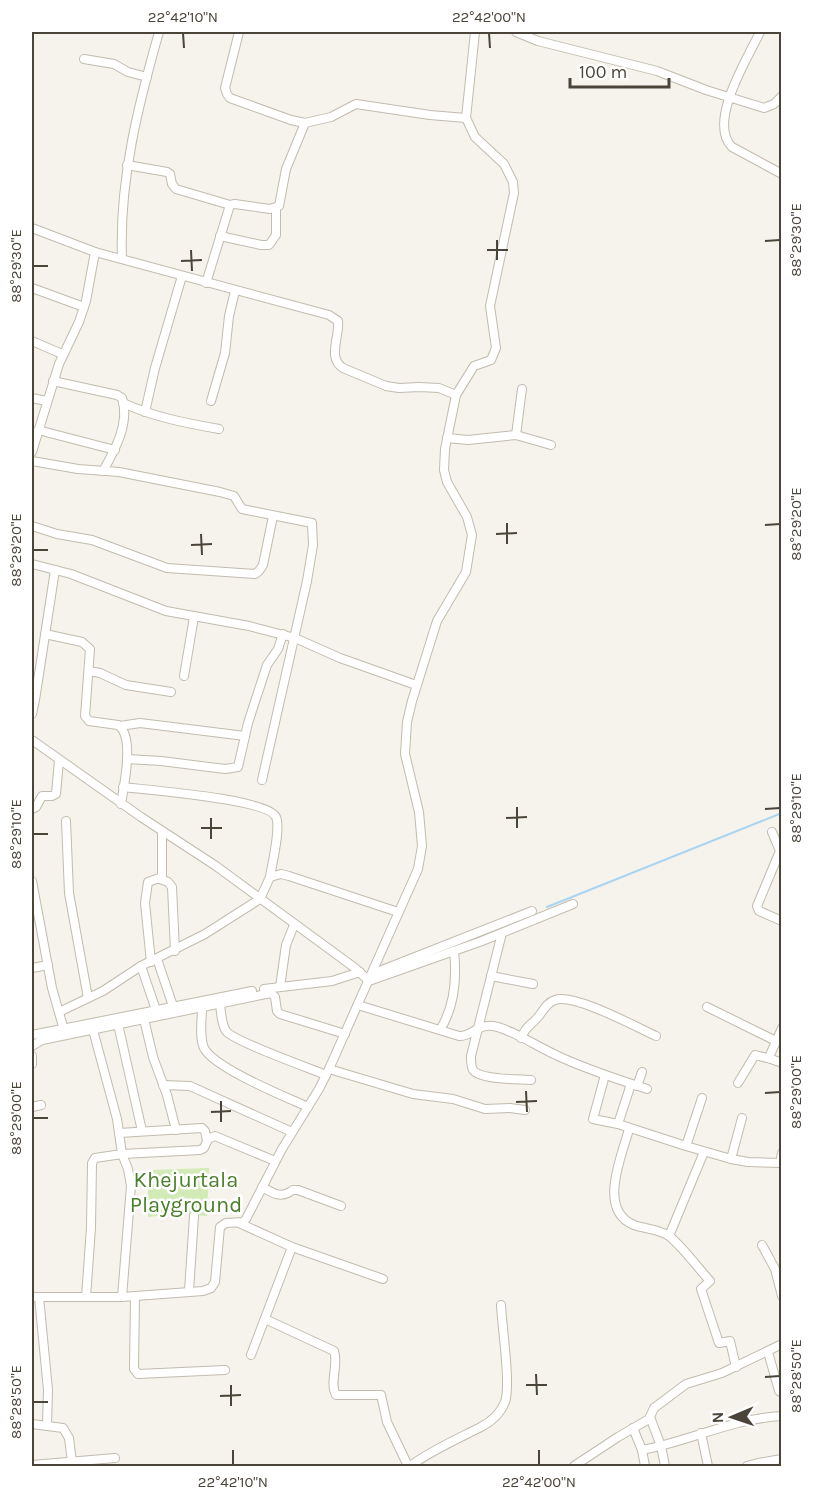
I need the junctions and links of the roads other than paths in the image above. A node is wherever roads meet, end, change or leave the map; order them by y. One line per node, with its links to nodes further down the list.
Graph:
1 (159, 32): 7 (street)
2 (239, 32): 11 (street)
3 (475, 32): 10 (street)
4 (516, 32): 9 (street)
5 (760, 32): 9 (street)
6 (84, 59): 7 (street)
7 (147, 77): 12 (street)
8 (782, 96): 9 (street)
9 (729, 97): 13 (street)
10 (466, 118): 11 (street); 29 (street)
11 (305, 123): 15 (street)
12 (127, 165): 14 (street); 19 (street)
13 (782, 174)
14 (230, 205): 15 (street); 17 (street)
15 (276, 209): 17 (street)
16 (32, 228): 18 (street)
17 (220, 236): 21 (street)
18 (95, 252): 19 (street); 24 (street)
19 (122, 258): 20 (street)
20 (182, 276): 21 (street); 34 (street)
21 (206, 283): 23 (street)
22 (32, 288): 24 (street)
23 (235, 291): 29 (street); 32 (street)
24 (84, 307): 26 (street)
25 (32, 341): 26 (street)
26 (63, 354): 27 (street)
27 (53, 381): 31 (street); 33 (street)
28 (522, 389): 37 (street)
29 (456, 394): 38 (street)
30 (32, 398): 31 (street)
31 (46, 400): 36 (street)
32 (212, 401)
33 (123, 402): 34 (street); 40 (street)
34 (145, 412): 35 (street)
35 (219, 429)
36 (38, 430): 40 (street); 41 (street)
37 (516, 435): 38 (street); 39 (street)
38 (447, 438): 54 (street)
39 (551, 444)
40 (115, 450): 43 (street)
41 (32, 452)
42 (32, 461): 43 (street)
43 (104, 471): 44 (street)
44 (273, 516): 45 (street); 51 (street)
45 (32, 526)
46 (32, 564): 47 (street)
47 (55, 570): 48 (street); 49 (street)
48 (194, 616): 50 (street); 53 (street)
49 (45, 634): 52 (street); 56 (street)
50 (283, 634): 51 (street); 58 (street)
51 (296, 638): 54 (street); 62 (street)
52 (89, 671): 55 (street); 57 (street)
53 (184, 676)
54 (416, 685): 76 (street)
55 (171, 692)
56 (32, 714)
57 (120, 726): 58 (street); 60 (street)
58 (245, 736): 60 (street)
59 (32, 740): 61 (street)
60 (127, 759): 63 (street)
61 (59, 760): 64 (street); 65 (street)
62 (262, 780)
63 (123, 787): 64 (street); 69 (street)
64 (121, 804): 67 (street)
65 (32, 809)
66 (66, 821): 91 (street)
67 (162, 831): 70 (street); 72 (street)
68 (772, 832): 77 (street)
69 (270, 877): 72 (street); 76 (street)
70 (160, 879): 80 (street); 82 (street)
71 (32, 881): 73 (street)
72 (260, 899): 78 (street); 80 (street)
73 (33, 900): 83 (street)
74 (573, 904): 79 (street)
75 (532, 911): 88 (street)
76 (398, 912): 88 (street)
77 (782, 921)
78 (294, 925): 86 (street); 90 (street)
79 (502, 933): 81 (street); 87 (street)
80 (175, 951): 82 (street)
81 (454, 951): 88 (street); 105 (street)
82 (154, 961): 84 (street); 94 (street)
83 (48, 965): 85 (street); 98 (street)
84 (141, 966): 91 (street); 97 (street)
85 (32, 968)
86 (360, 972): 88 (street); 90 (street)
87 (491, 976): 89 (street); 101 (street)
88 (370, 977): 93 (street)
89 (533, 984)
90 (280, 987): 94 (street)
91 (88, 998): 98 (street)
92 (220, 1003): 95 (street); 106 (street); 116 (street)
93 (358, 1005): 105 (street); 106 (street)
94 (173, 1006): 97 (street)
95 (202, 1007): 99 (street); 127 (street)
96 (707, 1007): 110 (street)
97 (156, 1010): 104 (street)
98 (58, 1012): 104 (street)
99 (144, 1019): 100 (street); 121 (street)
100 (118, 1024): 103 (street); 133 (street)
101 (479, 1026): 105 (street); 109 (street); 119 (street)
102 (782, 1028): 110 (street)
103 (93, 1029): 111 (street); 134 (street)
104 (64, 1030): 107 (street)
105 (440, 1030)
106 (345, 1034): 116 (street)
107 (32, 1035)
108 (656, 1036): 109 (street)
109 (521, 1038): 118 (street)
110 (776, 1041): 113 (street)
111 (32, 1046)
112 (32, 1056): 115 (street)
113 (771, 1059): 114 (street); 120 (street)
114 (782, 1063)
115 (32, 1064)
116 (328, 1072): 127 (street); 128 (street)
117 (642, 1072): 122 (street)
118 (605, 1075): 122 (street); 130 (street)
119 (531, 1080)
120 (738, 1083)
121 (163, 1085): 132 (street); 135 (street)
122 (634, 1085): 123 (street); 130 (street)
123 (647, 1089)
124 (702, 1098): 137 (street)
125 (41, 1105): 126 (street)
126 (32, 1107)
127 (308, 1107): 135 (street)
128 (525, 1110)
129 (742, 1118): 141 (street)
130 (618, 1124): 131 (street)
131 (629, 1128): 137 (street); 148 (street)
132 (176, 1130): 133 (street); 136 (street)
133 (142, 1131): 134 (street)
134 (119, 1132): 140 (street)
135 (292, 1132): 142 (street)
136 (207, 1141): 140 (street); 142 (street)
137 (686, 1146): 138 (street)
138 (704, 1152): 141 (street); 148 (street)
139 (782, 1153): 143 (street)
140 (122, 1154): 156 (street); 157 (street)
141 (731, 1159): 143 (street)
142 (275, 1161): 144 (street)
143 (781, 1163)
144 (262, 1186): 145 (street); 147 (street)
145 (341, 1206)
146 (194, 1216): 152 (street)
147 (239, 1223): 150 (street); 152 (street)
148 (669, 1236): 163 (street)
149 (762, 1245): 154 (street)
150 (292, 1246): 151 (street); 159 (street)
151 (383, 1279)
152 (189, 1291): 153 (street)
153 (135, 1296): 157 (street); 164 (street)
154 (782, 1296)
155 (35, 1297): 156 (street); 169 (street)
156 (86, 1297): 157 (street)
157 (122, 1297)
158 (501, 1305): 178 (street)
159 (265, 1320): 162 (street); 178 (street)
160 (782, 1344): 161 (street)
161 (768, 1352): 163 (street); 165 (street)
162 (251, 1355)
163 (736, 1367): 167 (street)
164 (225, 1370)
165 (782, 1394)
166 (782, 1416): 171 (street)
167 (650, 1417): 170 (street); 172 (street)
168 (32, 1424): 169 (street)
169 (47, 1425): 176 (street)
170 (633, 1428): 173 (street); 179 (street)
171 (701, 1433): 172 (street); 182 (street)
172 (661, 1446): 173 (street); 181 (street)
173 (642, 1450): 180 (street)
174 (115, 1458): 176 (street)
175 (782, 1459): 183 (street)
176 (72, 1461): 177 (street)
177 (32, 1465)
178 (409, 1467)
179 (574, 1467)
180 (645, 1467)
181 (665, 1467)
182 (708, 1467)
183 (747, 1467)

